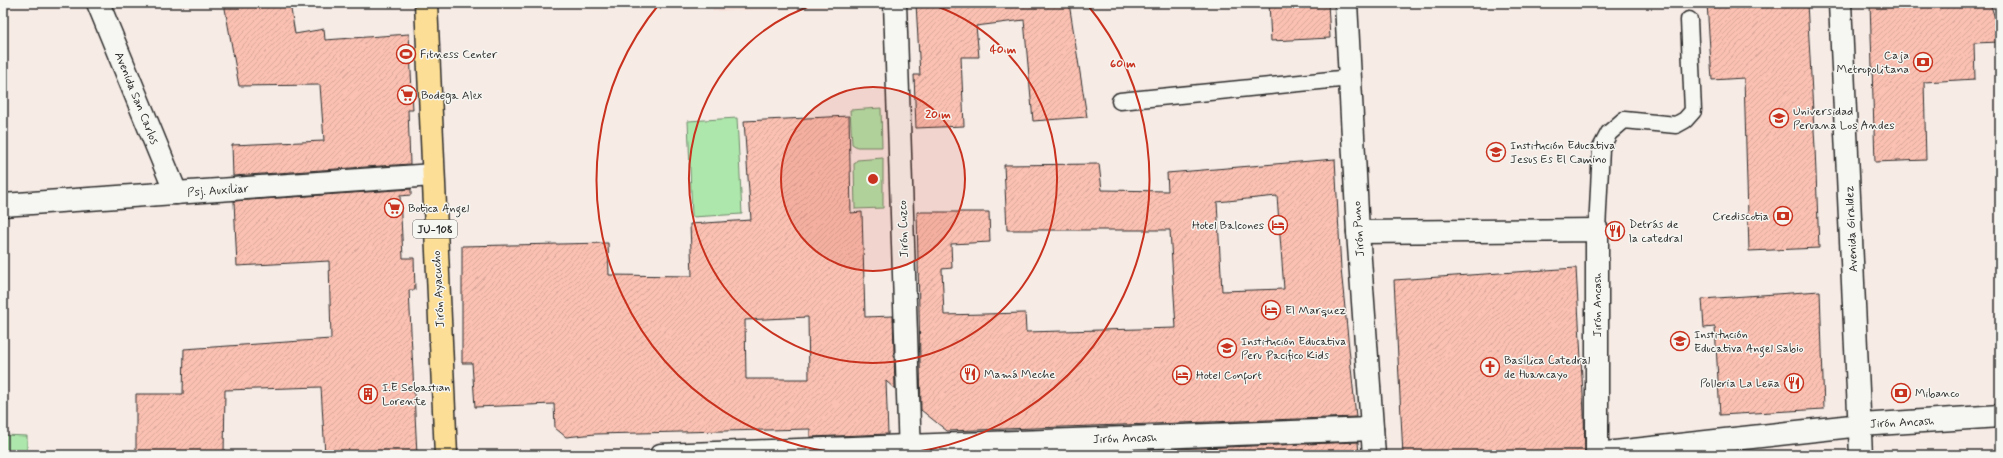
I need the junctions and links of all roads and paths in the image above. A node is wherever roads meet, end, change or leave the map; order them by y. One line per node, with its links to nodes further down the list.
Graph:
1 (98, 3): 10 (street, Avenida San Carlos)
2 (426, 3): 9 (main road, Jirón Ayacucho / JU-108)
3 (895, 3): 17 (street, Jirón Cuzco)
4 (1346, 3): 7 (street, Jirón Puno)
5 (1840, 3): 15 (street, Avenida Giraldez)
6 (1689, 20): 12 (lane)
7 (1350, 78): 8 (lane); 13 (street, Jirón Puno)
8 (1120, 101)
9 (433, 175): 10 (street, Psj. Auxiliar); 18 (main road, Jirón Ayacucho / JU-108)
10 (176, 193): 11 (street, Psj. Auxiliar)
11 (3, 205)
12 (1597, 230): 13 (street); 15 (street, Jirón Ancash)
13 (1358, 232): 16 (street, Jirón Puno)
14 (2000, 416): 15 (street, Jirón Ancash)
15 (1861, 425): 21 (street, Avenida Giraldez)
16 (1372, 429): 17 (street, Jirón Ancash); 20 (street, Jirón Puno)
17 (910, 450): 19 (street, Jirón Ancash)
18 (446, 455)
19 (661, 455)
20 (1374, 455)
21 (1861, 455)

